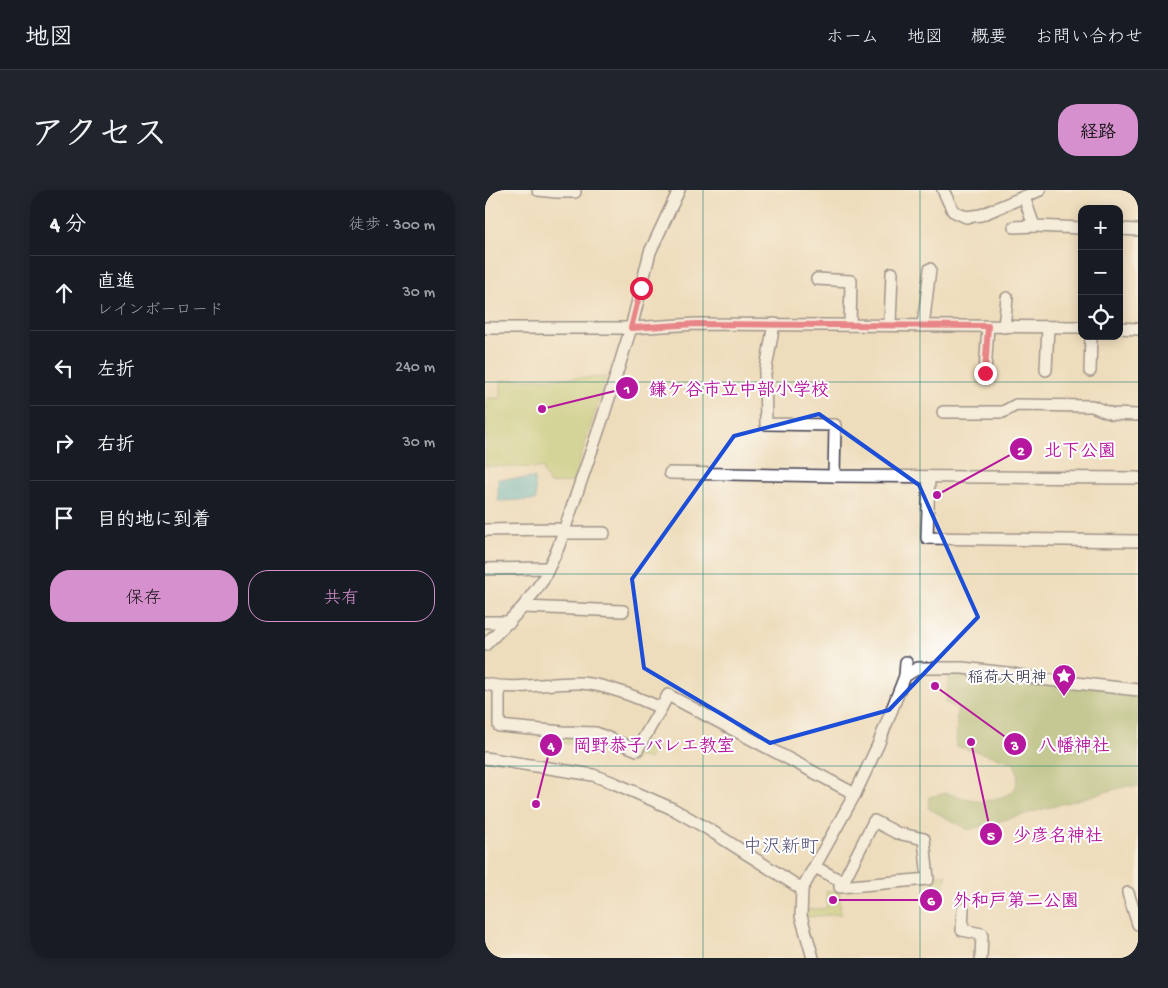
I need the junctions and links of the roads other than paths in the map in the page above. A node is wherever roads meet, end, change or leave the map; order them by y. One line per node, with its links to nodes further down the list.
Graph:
1 (538, 190): 2 (street)
2 (575, 190)
3 (679, 190): 24 (street)
4 (943, 190): 6 (street)
5 (1040, 190): 6 (street)
6 (1023, 197): 7 (street)
7 (1034, 226): 8 (street); 9 (street)
8 (1014, 227)
9 (1078, 228)
10 (1123, 230): 11 (street)
11 (1138, 230)
12 (930, 269): 19 (street)
13 (892, 273): 17 (street)
14 (817, 279): 18 (street)
15 (1007, 298): 21 (street)
16 (774, 324): 18 (street); 24 (street); 35 (street)
17 (890, 324): 18 (street); 19 (street)
18 (850, 325)
19 (923, 326): 20 (street)
20 (988, 326): 21 (street); 31 (street)
21 (1004, 326): 25 (street)
22 (1078, 327): 25 (street)
23 (485, 328): 24 (street)
24 (631, 328): 39 (street)
25 (1048, 328): 29 (street)
26 (1123, 328): 27 (street)
27 (1138, 329)
28 (1091, 340): 30 (street)
29 (1047, 370)
30 (1090, 371)
31 (985, 373)
32 (943, 412): 33 (street)
33 (1138, 415)
34 (670, 473): 35 (street)
35 (835, 476): 36 (street)
36 (929, 477): 37 (street); 41 (street)
37 (1138, 478)
38 (485, 530): 39 (street)
39 (563, 531): 40 (street); 42 (street)
40 (604, 533)
41 (1138, 541)
42 (548, 568): 43 (street); 44 (street)
43 (485, 569)
44 (523, 607): 45 (street); 47 (street)
45 (619, 614)
46 (485, 622): 47 (street)
47 (509, 622): 48 (street)
48 (485, 645)
49 (906, 662): 50 (street)
50 (905, 676): 53 (street); 56 (street)
51 (485, 684): 52 (street)
52 (499, 687): 54 (street); 54 (street)
53 (1138, 690)
54 (661, 708): 56 (street)
55 (485, 758): 59 (street)
56 (855, 794): 57 (street)
57 (815, 867): 58 (street); 59 (street)
58 (843, 882): 58 (street)
59 (802, 889): 63 (street)
60 (1128, 893): 62 (street)
61 (963, 908): 64 (street)
62 (1138, 924)
63 (813, 958)
64 (981, 958)

